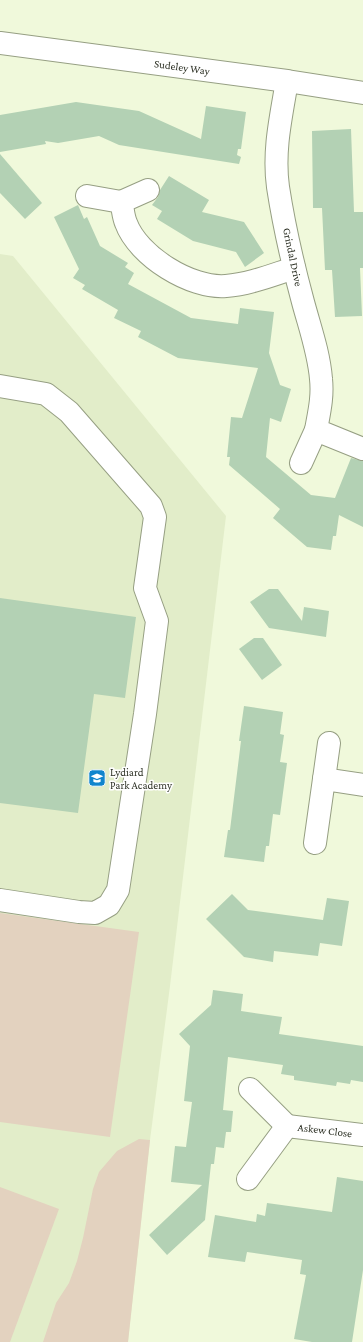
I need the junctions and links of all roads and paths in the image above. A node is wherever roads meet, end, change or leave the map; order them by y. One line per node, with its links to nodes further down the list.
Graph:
1 (0, 43): 2 (street, Sudeley Way)
2 (287, 81): 3 (street, Sudeley Way); 7 (street, Grindal Drive)
3 (363, 93)
4 (148, 190): 6 (street)
5 (87, 196): 6 (street)
6 (121, 202): 7 (street)
7 (294, 268): 9 (street, Grindal Drive)
8 (0, 386): 16 (street)
9 (316, 430): 10 (street); 11 (street, Grindal Drive)
10 (363, 449)
11 (301, 463)
12 (329, 743): 13 (street)
13 (324, 779): 14 (street); 15 (street)
14 (363, 784)
15 (315, 842)
16 (0, 900)
17 (250, 1089): 18 (street, Askew Close)
18 (287, 1126): 19 (street, Askew Close); 20 (street, Askew Close)
19 (363, 1135)
20 (248, 1180)

